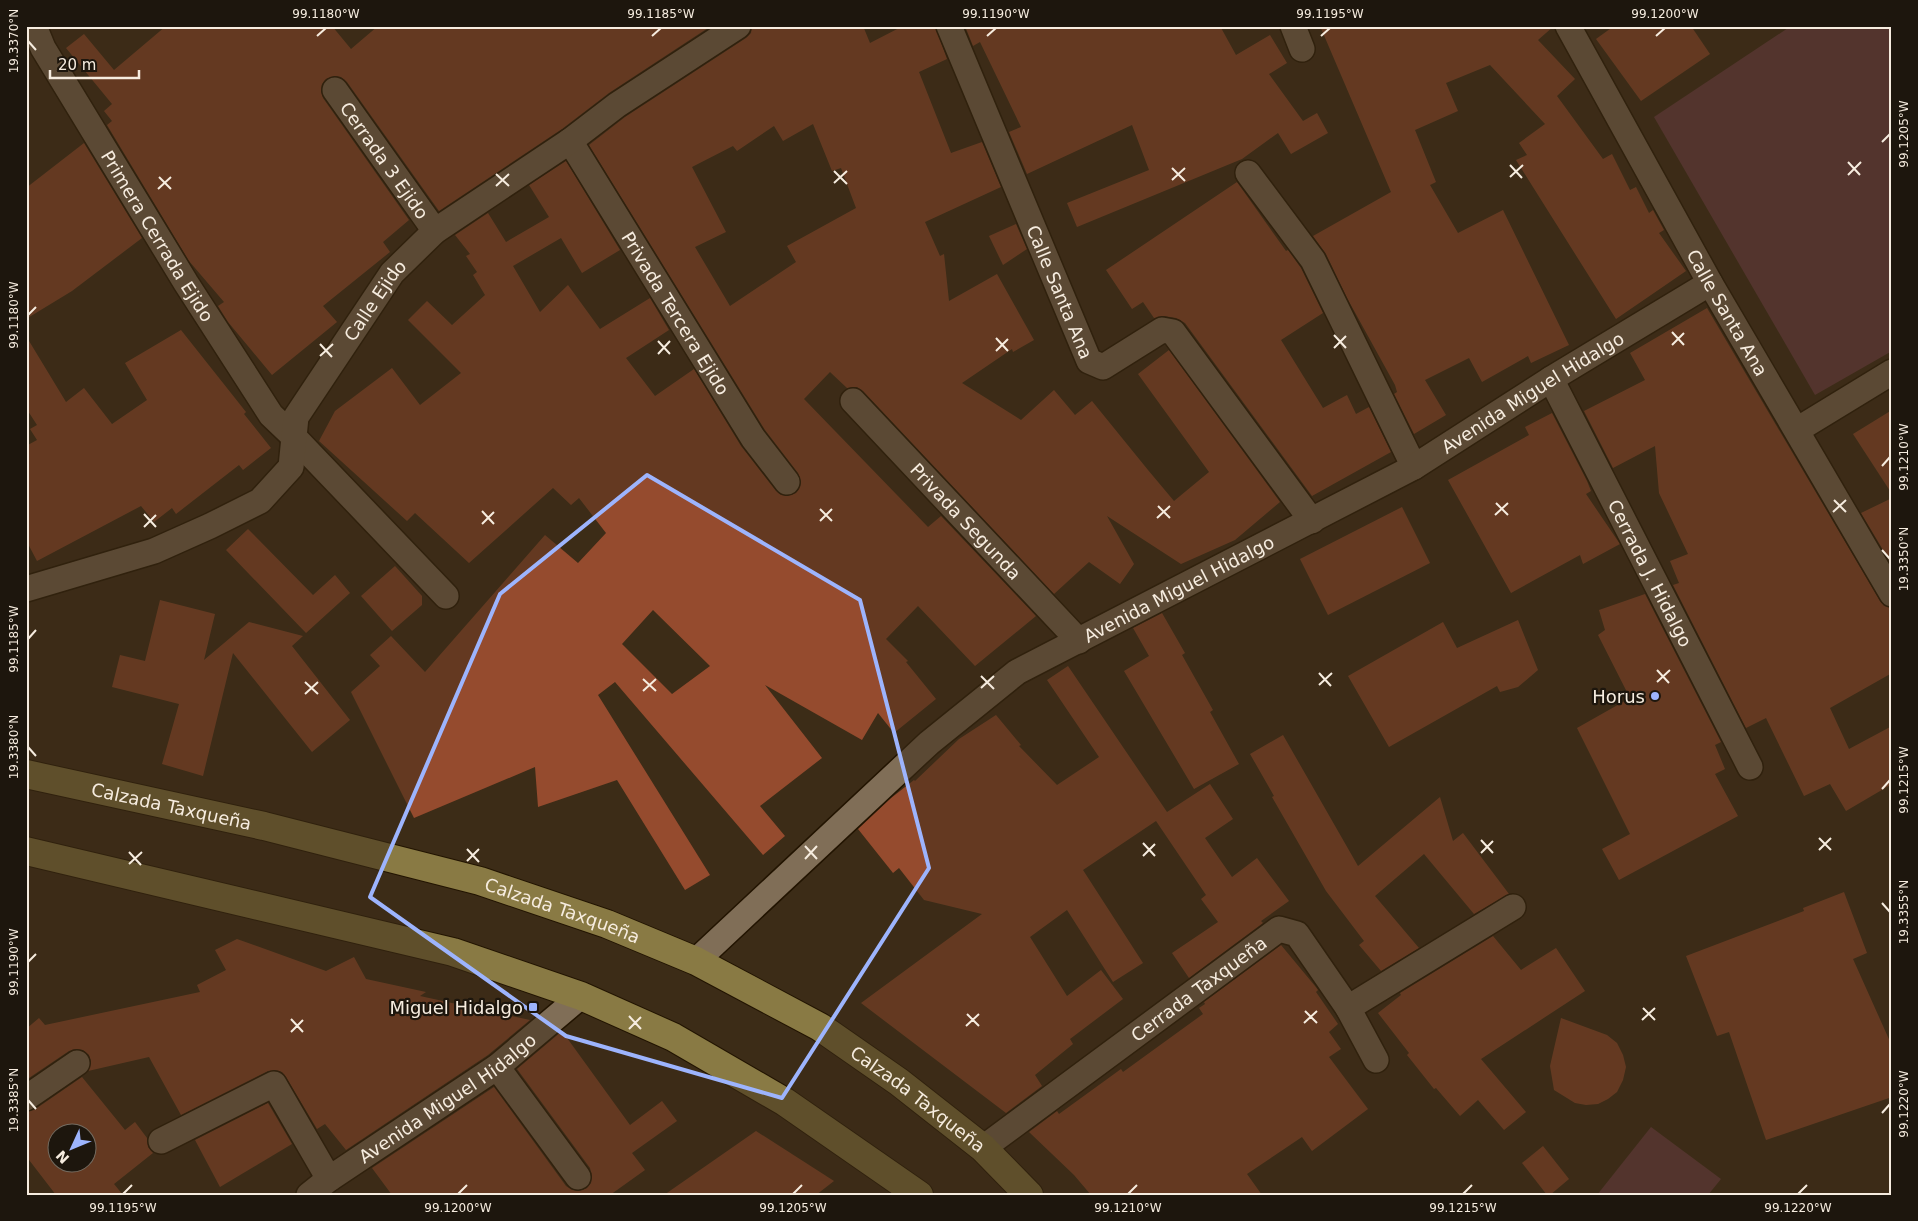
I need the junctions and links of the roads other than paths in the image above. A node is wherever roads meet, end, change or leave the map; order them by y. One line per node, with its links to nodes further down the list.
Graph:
1 (34, 26): 14 (street, Primera Cerrada Ejido)
2 (738, 26): 6 (street, Calle Ejido)
3 (949, 26): 17 (street, Calle Santa Ana)
4 (1568, 26): 9 (street, Calle Santa Ana)
5 (335, 90): 8 (street, Cerrada 3 Ejido)
6 (570, 141): 8 (street, Calle Ejido); 16 (street, Privada Tercera Ejido)
7 (1248, 173): 15 (street)
8 (435, 231): 14 (street, Calle Ejido)
9 (1710, 284): 11 (street, Avenida Miguel Hidalgo); 13 (street, Calle Santa Ana)
10 (1892, 372): 13 (street)
11 (1551, 379): 15 (street, Avenida Miguel Hidalgo); 22 (street, Cerrada J. Hidalgo)
12 (853, 400): 21 (street, Privada Segunda)
13 (1797, 430): 19 (street, Calle Santa Ana)
14 (293, 436): 18 (street, Calle Ejido); 20 (street, Primera Cerrada Ejido)
15 (1414, 467): 17 (street, Avenida Miguel Hidalgo)
16 (787, 482)
17 (1312, 522): 21 (street, Avenida Miguel Hidalgo)
18 (28, 586)
19 (1892, 594)
20 (446, 596)
21 (1080, 641): 26 (street, Avenida Miguel Hidalgo)
22 (1750, 767)
23 (26, 774): 26 (main road, Calzada Taxqueña)
24 (26, 851): 27 (main road)
25 (1514, 906): 28 (street)
26 (696, 961): 34 (main road, Calzada Taxqueña)
27 (581, 996): 31 (street, Avenida Miguel Hidalgo); 38 (main road)
28 (1348, 1008): 29 (street, Cerrada Taxqueña); 34 (street, Cerrada Taxqueña)
29 (1376, 1060)
30 (77, 1063): 32 (street)
31 (497, 1067): 35 (street); 36 (street, Avenida Miguel Hidalgo)
32 (26, 1098)
33 (161, 1141): 36 (street)
34 (983, 1148): 39 (main road, Calzada Taxqueña)
35 (578, 1177)
36 (329, 1179): 37 (street, Avenida Miguel Hidalgo)
37 (309, 1195)
38 (919, 1195)
39 (1029, 1195)

